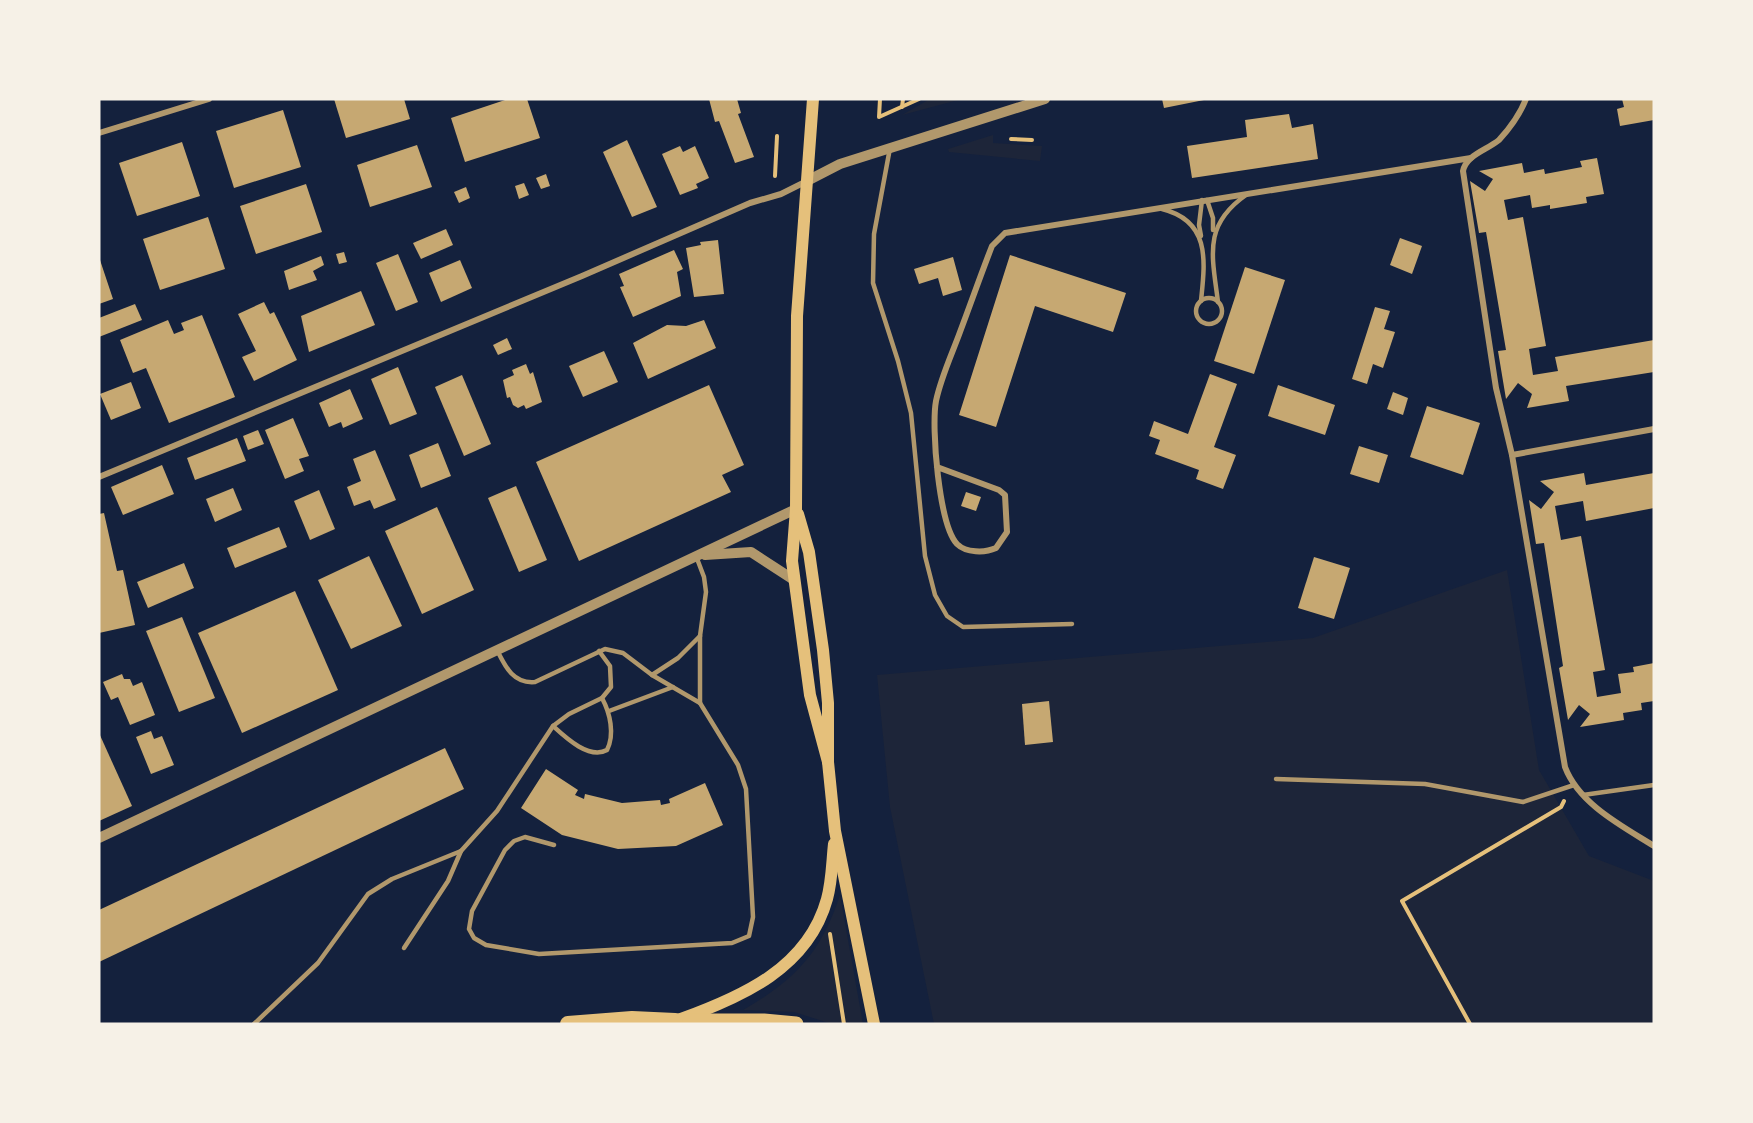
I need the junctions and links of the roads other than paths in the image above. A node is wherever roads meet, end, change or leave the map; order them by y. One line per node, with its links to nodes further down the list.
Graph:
1 (209, 99): 5 (street)
2 (813, 99): 9 (main road)
3 (1045, 99): 7 (street)
4 (1526, 99): 8 (street)
5 (189, 102): 6 (street)
6 (99, 133)
7 (890, 148): 9 (street); 24 (lane)
8 (1470, 158): 10 (street); 18 (street)
9 (807, 181): 20 (street); 21 (main road)
10 (1249, 193): 11 (street); 13 (lane)
11 (1204, 200): 12 (street); 13 (lane); 14 (lane)
12 (1151, 208): 14 (lane); 19 (street)
13 (1213, 232): 16 (lane)
14 (1202, 240): 15 (lane)
15 (1201, 301): 16 (lane); 16 (lane)
16 (1218, 302)
17 (1654, 429): 18 (street)
18 (1512, 455): 36 (street)
19 (937, 467): 19 (street)
20 (99, 477)
21 (796, 509): 22 (street); 23 (main road); 34 (main road)
22 (696, 556): 23 (street); 25 (lane); 26 (street)
23 (794, 580): 34 (main road)
24 (1072, 624)
25 (700, 636): 28 (lane); 31 (lane)
26 (497, 650): 27 (lane); 40 (street)
27 (599, 651): 28 (lane); 30 (lane)
28 (652, 675): 29 (lane)
29 (673, 687): 31 (lane); 32 (lane)
30 (602, 698): 32 (lane); 33 (lane)
31 (700, 703): 41 (lane)
32 (609, 711): 33 (lane)
33 (553, 726): 43 (lane)
34 (828, 762): 39 (main road)
35 (1276, 779): 36 (lane)
36 (1574, 785): 38 (street)
37 (1654, 785): 38 (lane)
38 (1583, 795): 42 (street)
39 (835, 831): 45 (main road); 49 (main road)
40 (99, 838)
41 (554, 845)
42 (1654, 846)
43 (461, 851): 44 (lane); 46 (lane)
44 (404, 948)
45 (670, 1023): 47 (highway); 48 (main road)
46 (254, 1024)
47 (568, 1024)
48 (796, 1024)
49 (874, 1024)

